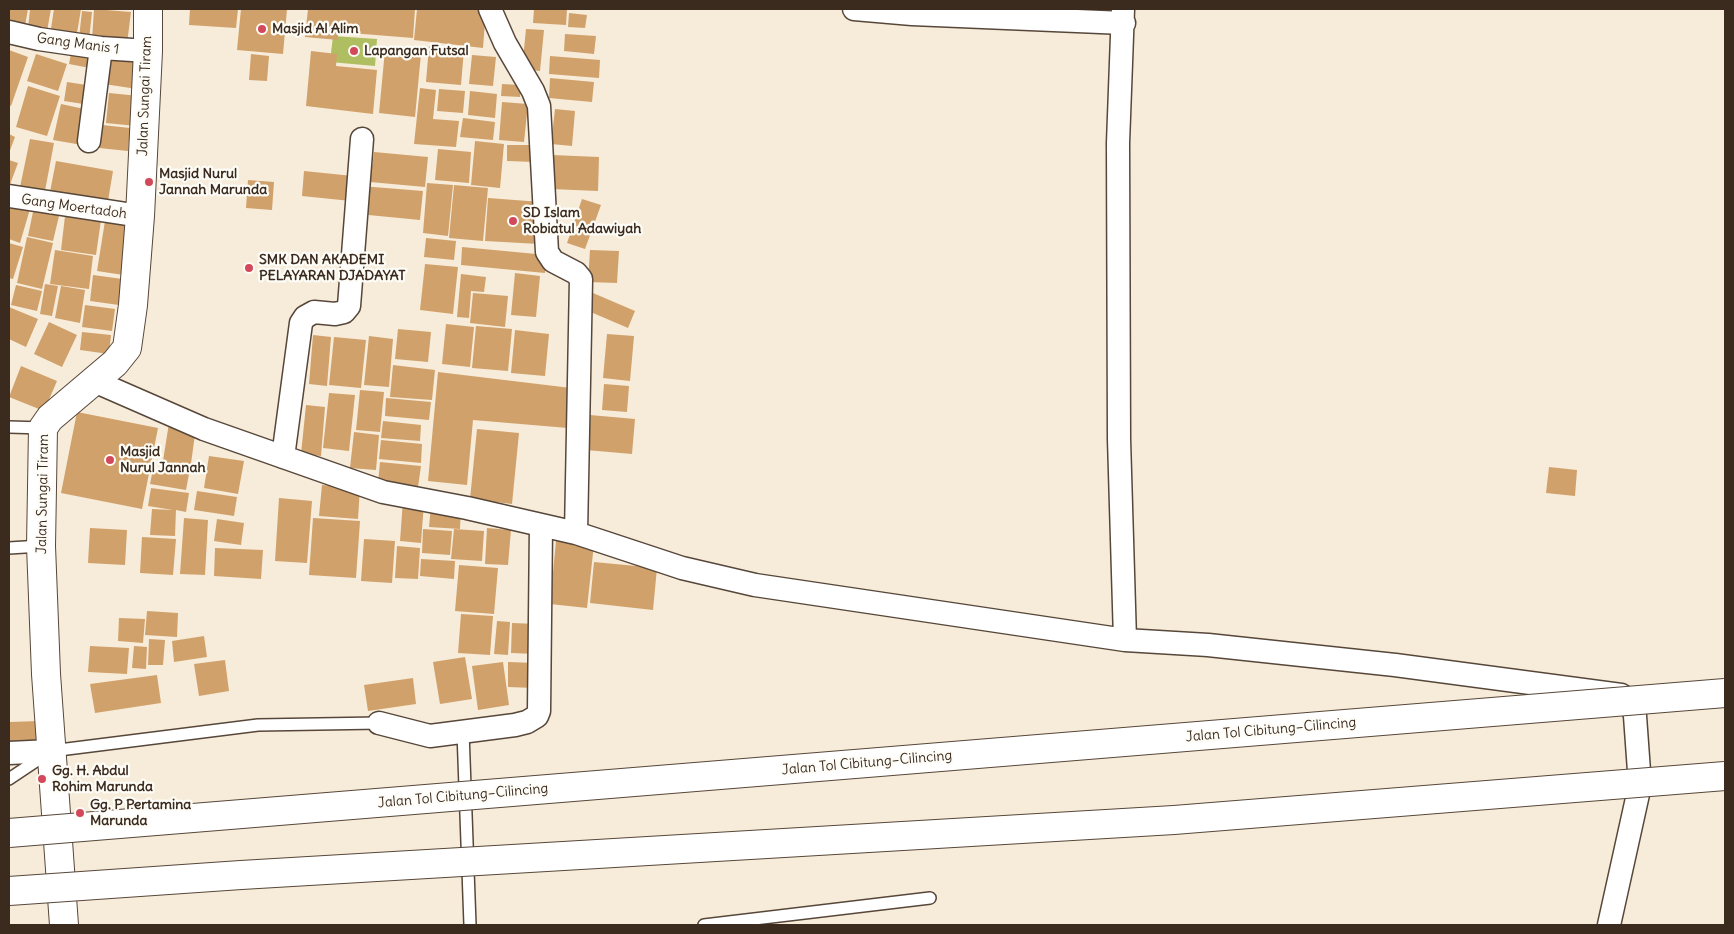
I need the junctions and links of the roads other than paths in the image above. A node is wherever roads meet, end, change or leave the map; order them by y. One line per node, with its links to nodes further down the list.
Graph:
1 (148, 9): 8 (main road, Jalan Sungai Tiram)
2 (490, 9): 18 (street)
3 (854, 9): 4 (street)
4 (912, 11): 5 (street)
5 (1123, 16): 21 (street)
6 (9, 32): 7 (street, Gang Manis 1)
7 (100, 48): 8 (street, Gang Manis 1); 10 (street)
8 (148, 51): 12 (main road, Jalan Sungai Tiram)
9 (362, 139): 16 (street)
10 (89, 141)
11 (9, 196): 12 (street, Gang Moertadoh)
12 (140, 216): 13 (main road, Jalan Sungai Tiram)
13 (94, 381): 15 (main road, Jalan Sungai Tiram); 16 (street)
14 (9, 427): 15 (lane)
15 (43, 428): 19 (main road, Jalan Sungai Tiram)
16 (283, 457): 17 (street)
17 (541, 525): 18 (street); 24 (street)
18 (576, 533): 21 (street)
19 (41, 546): 20 (lane); 25 (main road, Jalan Sungai Tiram)
20 (9, 548)
21 (1125, 640): 35 (street)
22 (1725, 693): 29 (main road, Jalan Tol Cibitung–Cilincing, bridge)
23 (379, 723): 24 (street); 25 (lane)
24 (463, 732): 33 (lane)
25 (51, 751): 26 (street); 28 (lane); 32 (main road, Jalan Sungai Tiram)
26 (9, 753)
27 (1725, 776): 30 (main road, bridge)
28 (9, 779)
29 (9, 833)
30 (9, 891)
31 (930, 898): 34 (lane)
32 (64, 925)
33 (470, 925)
34 (704, 925)
35 (1609, 925)

